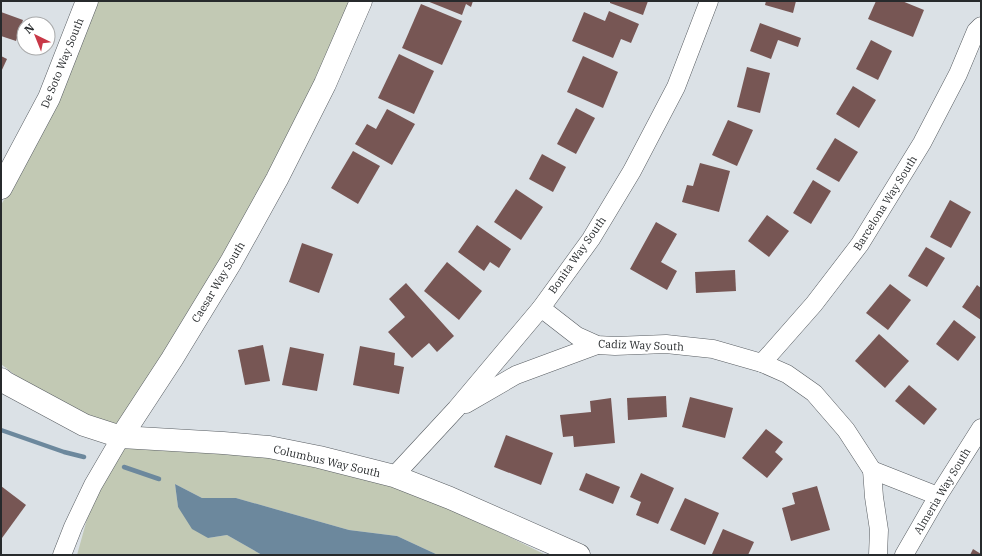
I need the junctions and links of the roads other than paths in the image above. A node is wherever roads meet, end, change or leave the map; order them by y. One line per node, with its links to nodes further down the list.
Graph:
1 (87, 1): 6 (street, De Soto Way South)
2 (360, 1): 13 (street, Caesar Way South)
3 (709, 1): 7 (street, Bonita Way South)
4 (981, 13): 5 (street, Barcelona Way South)
5 (978, 28): 9 (street, Barcelona Way South)
6 (1, 188)
7 (541, 308): 8 (street, Cadiz Way South); 11 (street, Bonita Way South)
8 (596, 345): 9 (street, Cadiz Way South); 11 (street)
9 (762, 363): 14 (street, Cadiz Way South)
10 (1, 379): 13 (street, Columbus Way South)
11 (456, 409): 15 (street, Bonita Way South)
12 (981, 428): 16 (street, Almeria Way South)
13 (121, 437): 15 (street, Columbus Way South); 17 (street, Caesar Way South)
14 (872, 470): 16 (street); 19 (street)
15 (394, 476): 18 (street, Columbus Way South)
16 (938, 496): 20 (street, Almeria Way South)
17 (62, 555)
18 (579, 555)
19 (878, 555)
20 (904, 555)

